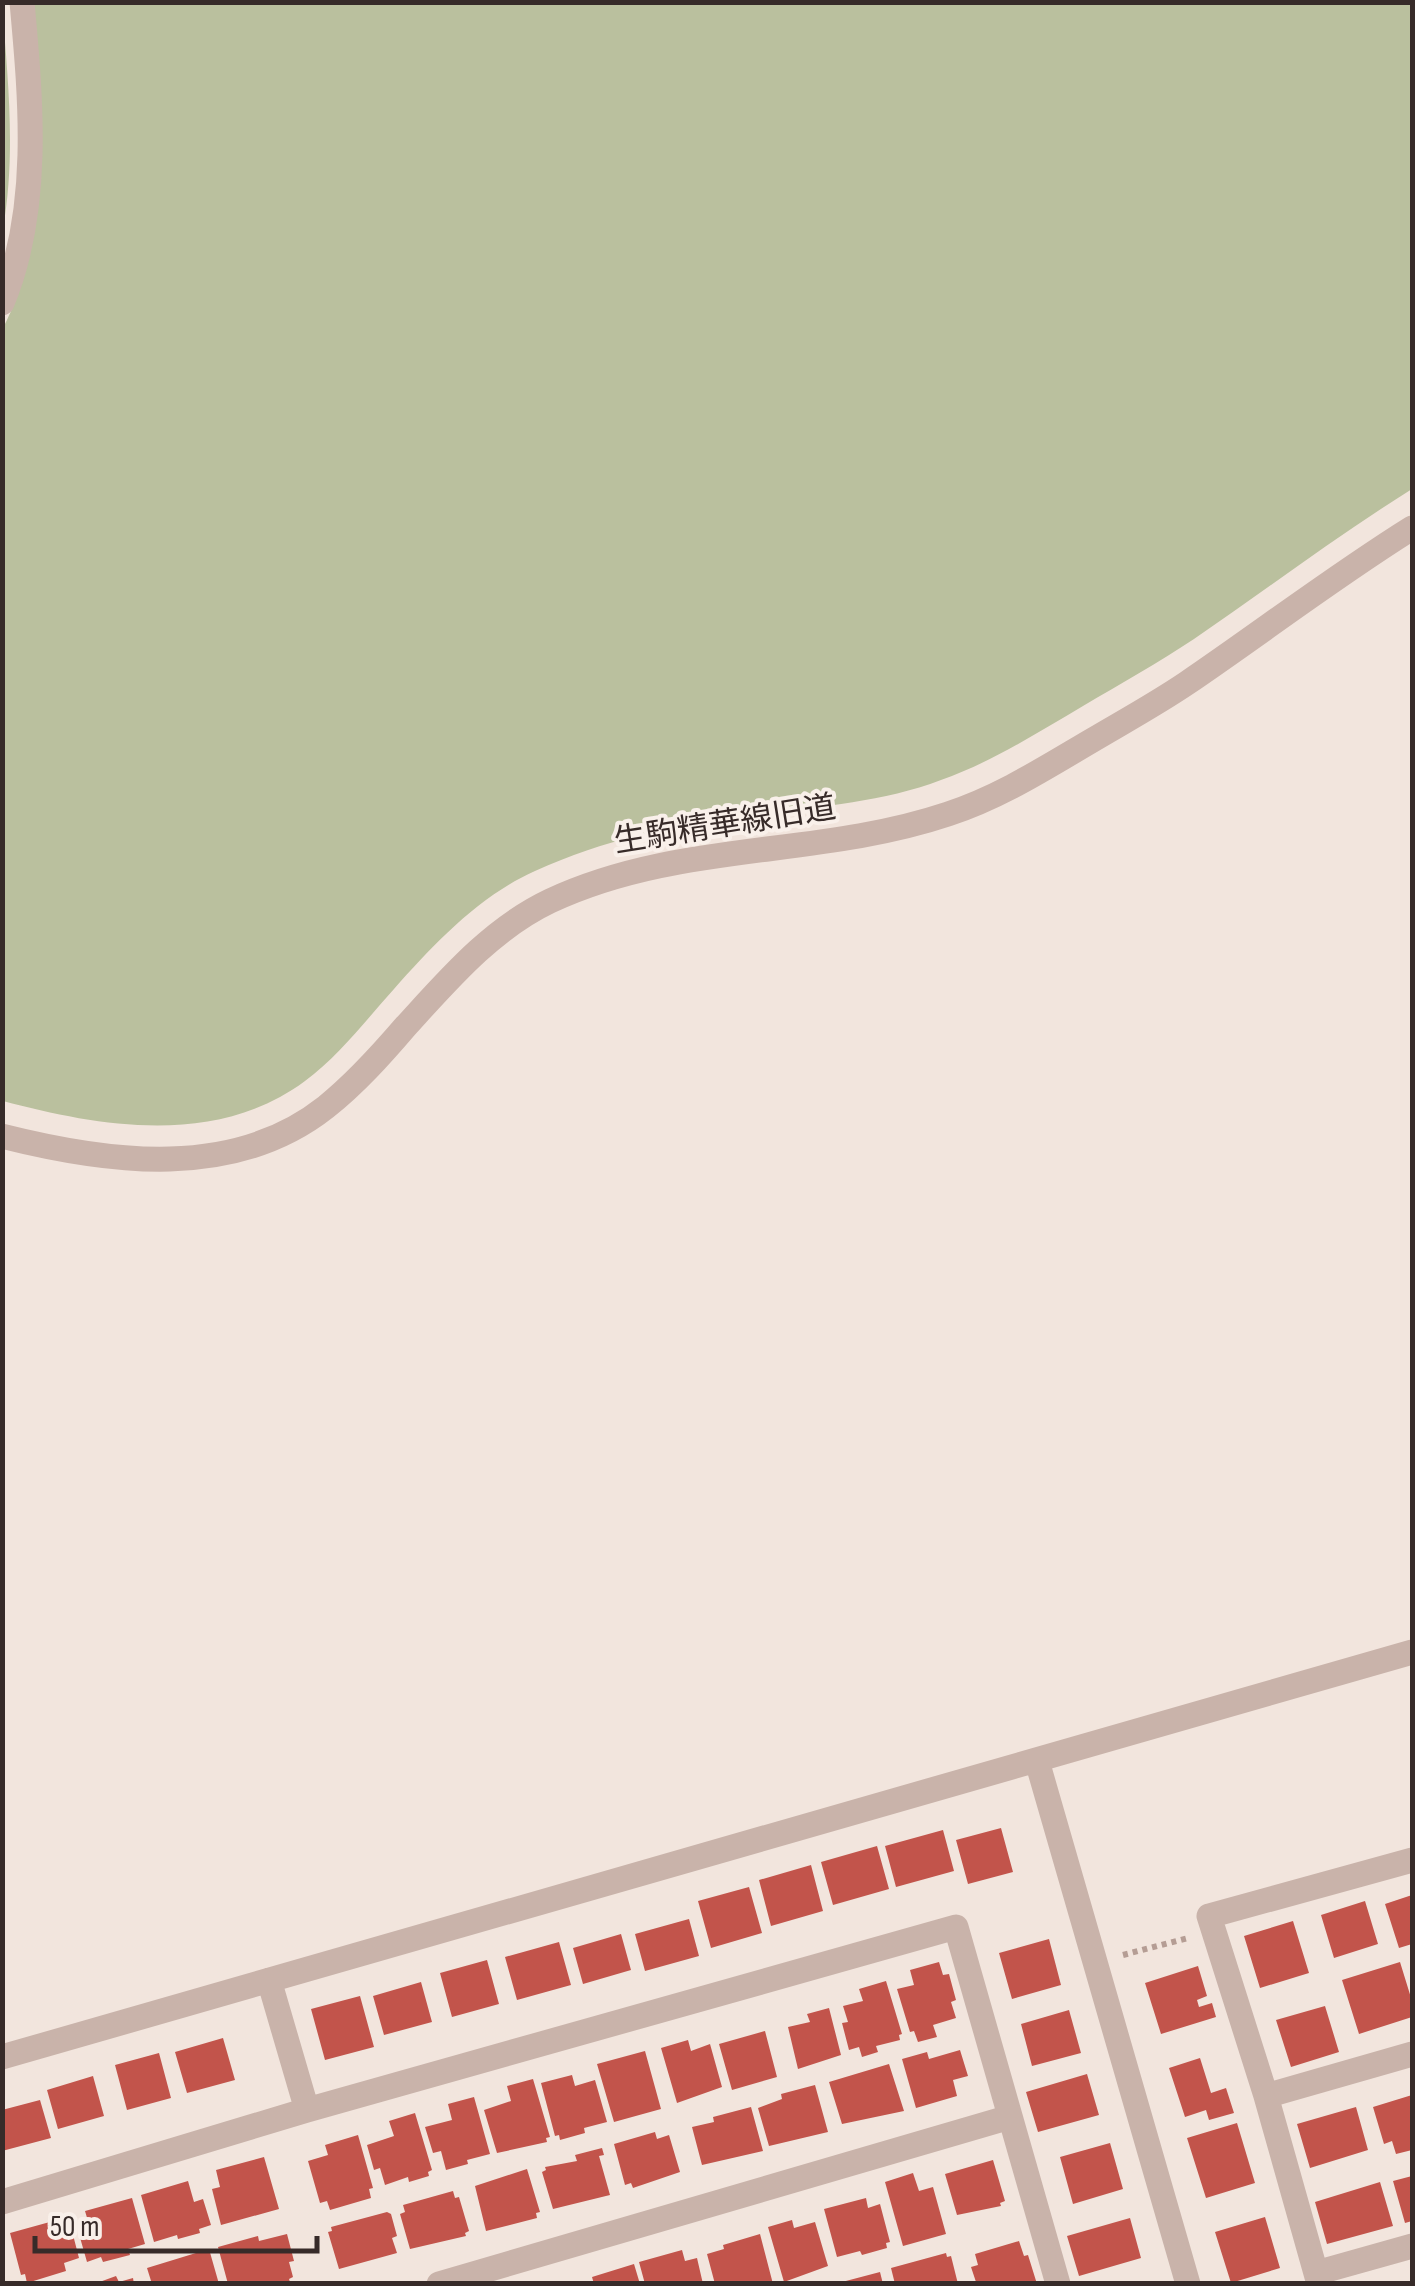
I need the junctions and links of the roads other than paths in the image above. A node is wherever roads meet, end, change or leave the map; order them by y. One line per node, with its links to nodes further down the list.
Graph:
1 (22, 2): 2 (street)
2 (2, 302)
3 (1412, 528): 4 (street, 生駒精華線旧道)
4 (2, 1136)
5 (1412, 1652): 6 (street)
6 (1037, 1761): 8 (street); 19 (street)
7 (1412, 1860): 11 (street)
8 (270, 1980): 10 (street); 12 (street)
9 (1412, 2054): 11 (street)
10 (2, 2057)
11 (1266, 2096): 16 (street)
12 (307, 2110): 13 (street); 14 (street)
13 (1010, 2117): 17 (street); 18 (street)
14 (2, 2202)
15 (1412, 2246): 16 (street)
16 (1318, 2278)
17 (439, 2284)
18 (1058, 2284)
19 (1188, 2284)

